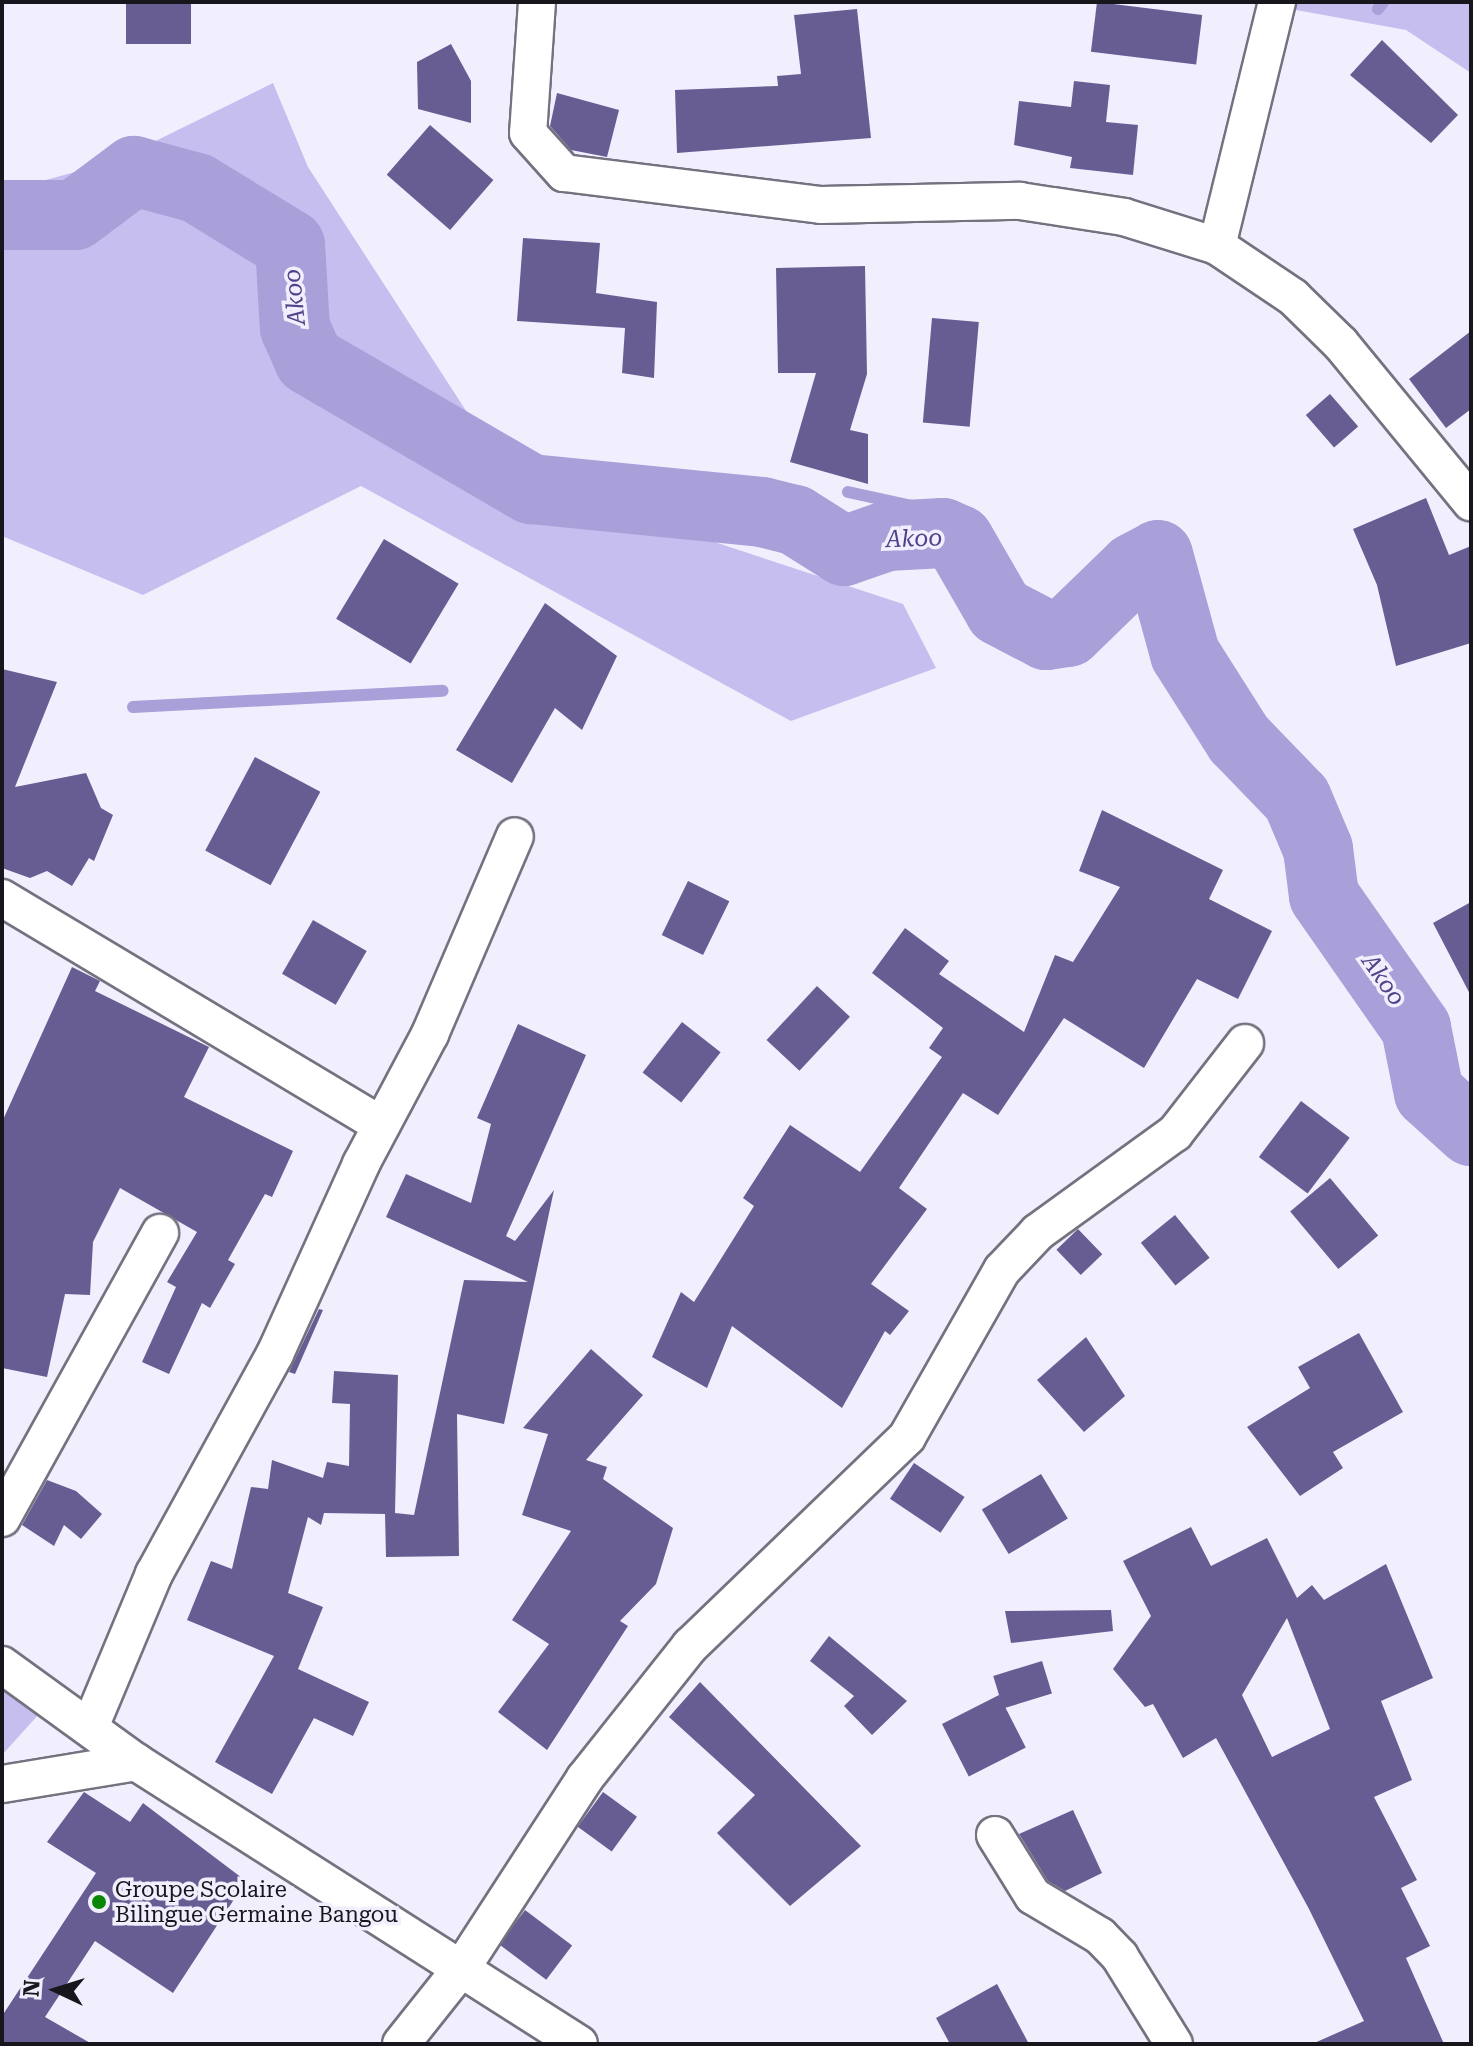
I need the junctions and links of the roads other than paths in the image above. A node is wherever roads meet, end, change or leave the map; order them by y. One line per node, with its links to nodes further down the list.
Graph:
1 (537, 2): 3 (street)
2 (1277, 2): 3 (street)
3 (1217, 246): 4 (street)
4 (1471, 502)
5 (515, 836): 8 (street)
6 (2, 898): 8 (street)
7 (1245, 1043): 16 (street)
8 (381, 1125): 12 (street)
9 (160, 1233): 10 (street)
10 (2, 1518)
11 (2, 1665): 12 (street)
12 (90, 1727): 13 (street)
13 (136, 1762): 14 (street); 16 (street)
14 (2, 1784)
15 (995, 1835): 19 (street)
16 (463, 1966): 17 (street); 18 (street)
17 (401, 2044)
18 (579, 2044)
19 (1174, 2044)

